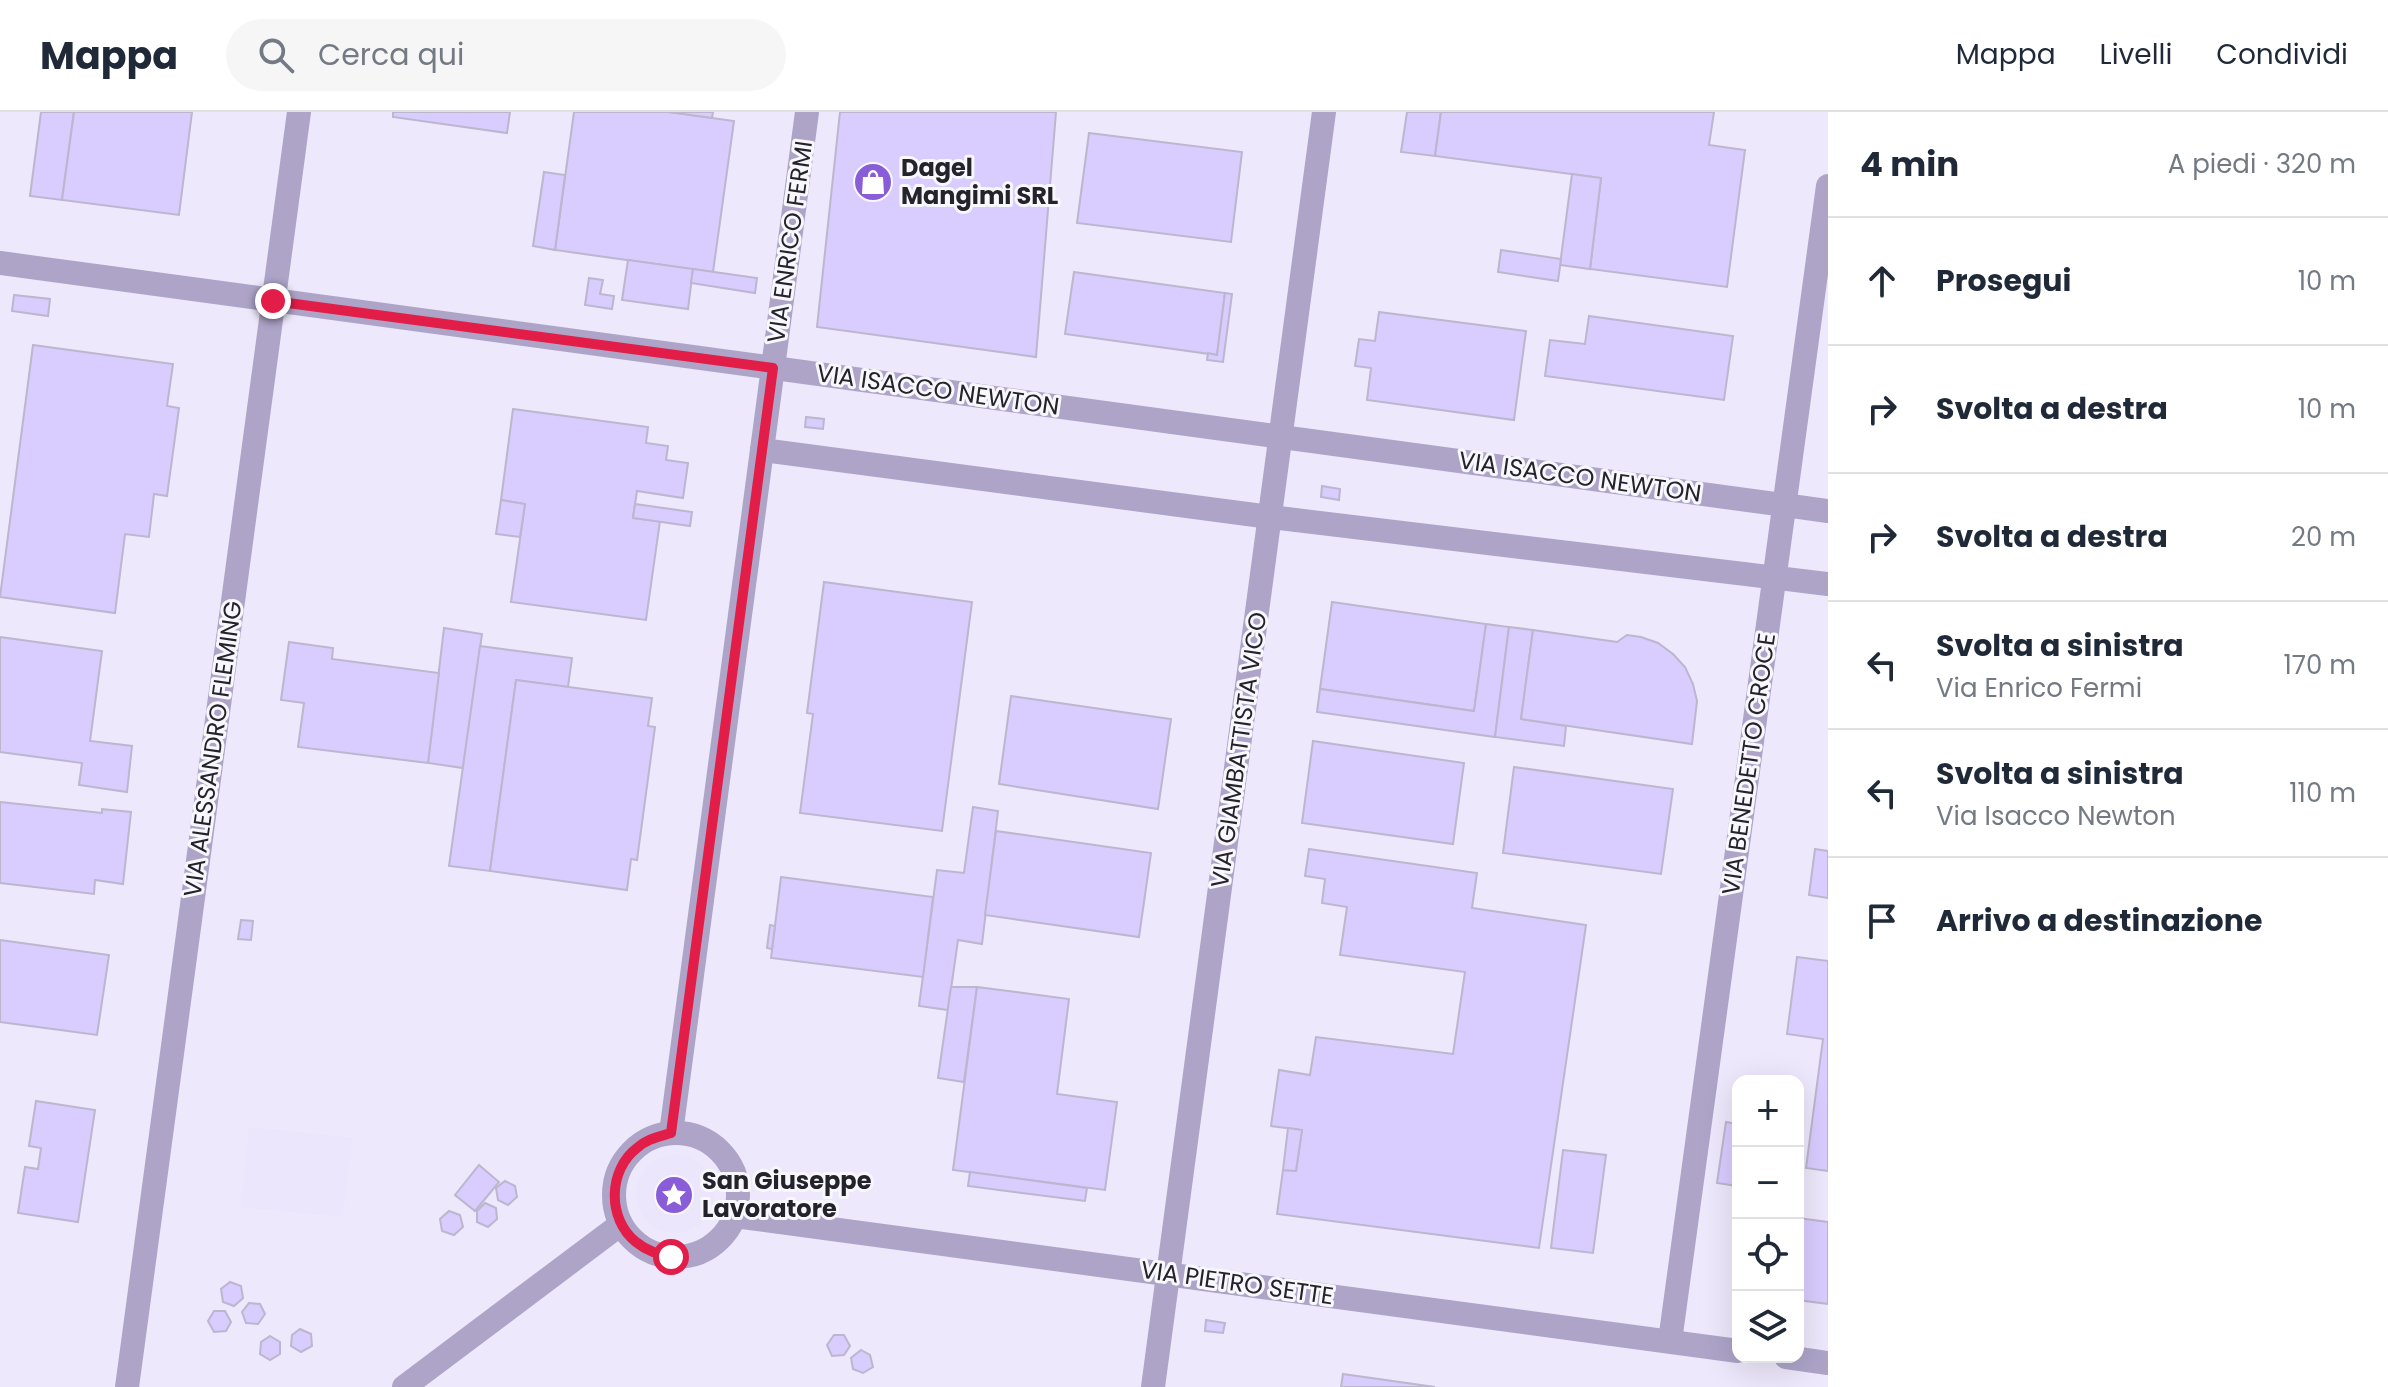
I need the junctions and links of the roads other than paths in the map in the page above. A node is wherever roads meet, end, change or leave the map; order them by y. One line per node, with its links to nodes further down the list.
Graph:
1 (299, 112): 6 (street, VIA ALESSANDRO FLEMING)
2 (807, 112): 7 (street, VIA ENRICO FERMI)
3 (1324, 112): 8 (street, VIA GIAMBATTISTA VICO)
4 (1828, 186): 10 (street, VIA BENEDETTO CROCE)
5 (0, 263): 6 (street, VIA ISACCO NEWTON)
6 (273, 301): 7 (street, VIA ISACCO NEWTON); 23 (street, VIA ALESSANDRO FLEMING)
7 (773, 368): 8 (street, VIA ISACCO NEWTON); 9 (street, VIA ENRICO FERMI)
8 (1281, 436): 10 (street, VIA ISACCO NEWTON); 12 (street, VIA GIAMBATTISTA VICO)
9 (762, 450): 12 (street); 15 (street, VIA ENRICO FERMI)
10 (1784, 505): 11 (street, VIA ISACCO NEWTON); 13 (street, VIA BENEDETTO CROCE)
11 (1828, 511)
12 (1270, 517): 13 (street); 18 (street, VIA GIAMBATTISTA VICO)
13 (1775, 577): 14 (street); 19 (street, VIA BENEDETTO CROCE)
14 (1828, 584)
15 (671, 1133): 16 (street); 17 (street)
16 (735, 1216): 17 (street); 18 (street, VIA PIETRO SETTE)
17 (621, 1224): 24 (street)
18 (1168, 1274): 19 (street, VIA PIETRO SETTE); 25 (street, VIA GIAMBATTISTA VICO)
19 (1670, 1341): 20 (street, VIA PIETRO SETTE)
20 (1732, 1350)
21 (1804, 1360): 22 (street)
22 (1828, 1363)
23 (127, 1387)
24 (404, 1387)
25 (1153, 1387)

